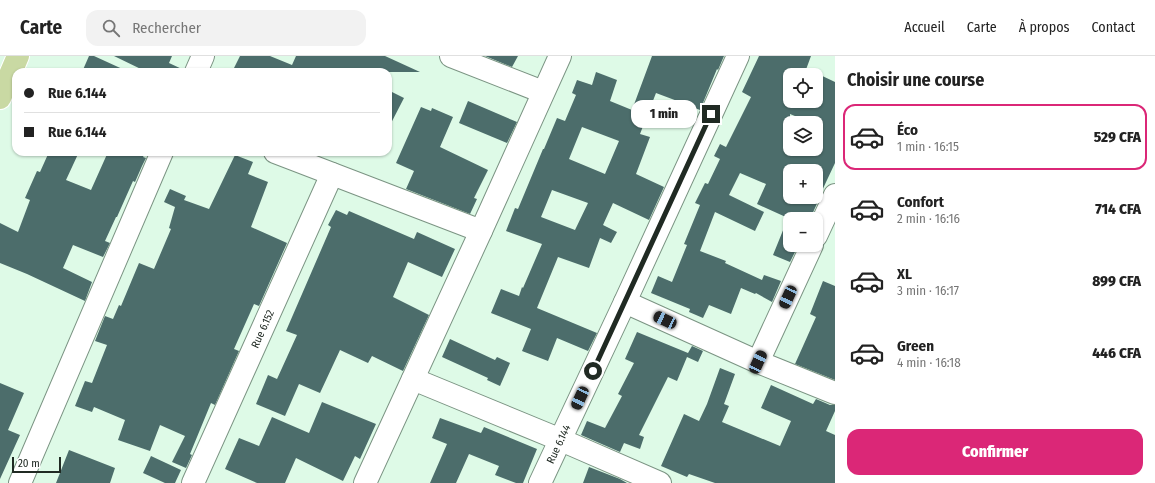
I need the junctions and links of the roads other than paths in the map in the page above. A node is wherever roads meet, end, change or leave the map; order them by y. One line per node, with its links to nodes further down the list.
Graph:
1 (18, 56): 6 (main road)
2 (203, 56): 7 (street)
3 (451, 56): 9 (street)
4 (560, 56): 9 (street)
5 (738, 56): 18 (street, Rue 6.144)
6 (13, 68)
7 (198, 68)
8 (12, 70): 10 (main road)
9 (543, 92): 16 (street)
10 (0, 98)
11 (160, 156): 23 (street)
12 (285, 156): 13 (street)
13 (332, 174): 16 (street); 24 (street, Rue 6.152)
14 (835, 195): 15 (street)
15 (823, 221)
16 (482, 231): 20 (street)
17 (809, 252): 19 (street)
18 (625, 302): 19 (street); 22 (street, Rue 6.144)
19 (758, 362): 21 (street)
20 (413, 379): 22 (street); 25 (street)
21 (835, 393)
22 (561, 440): 26 (street, Rue 6.144); 27 (street)
23 (20, 483)
24 (193, 483)
25 (365, 483)
26 (540, 483)
27 (660, 483)

